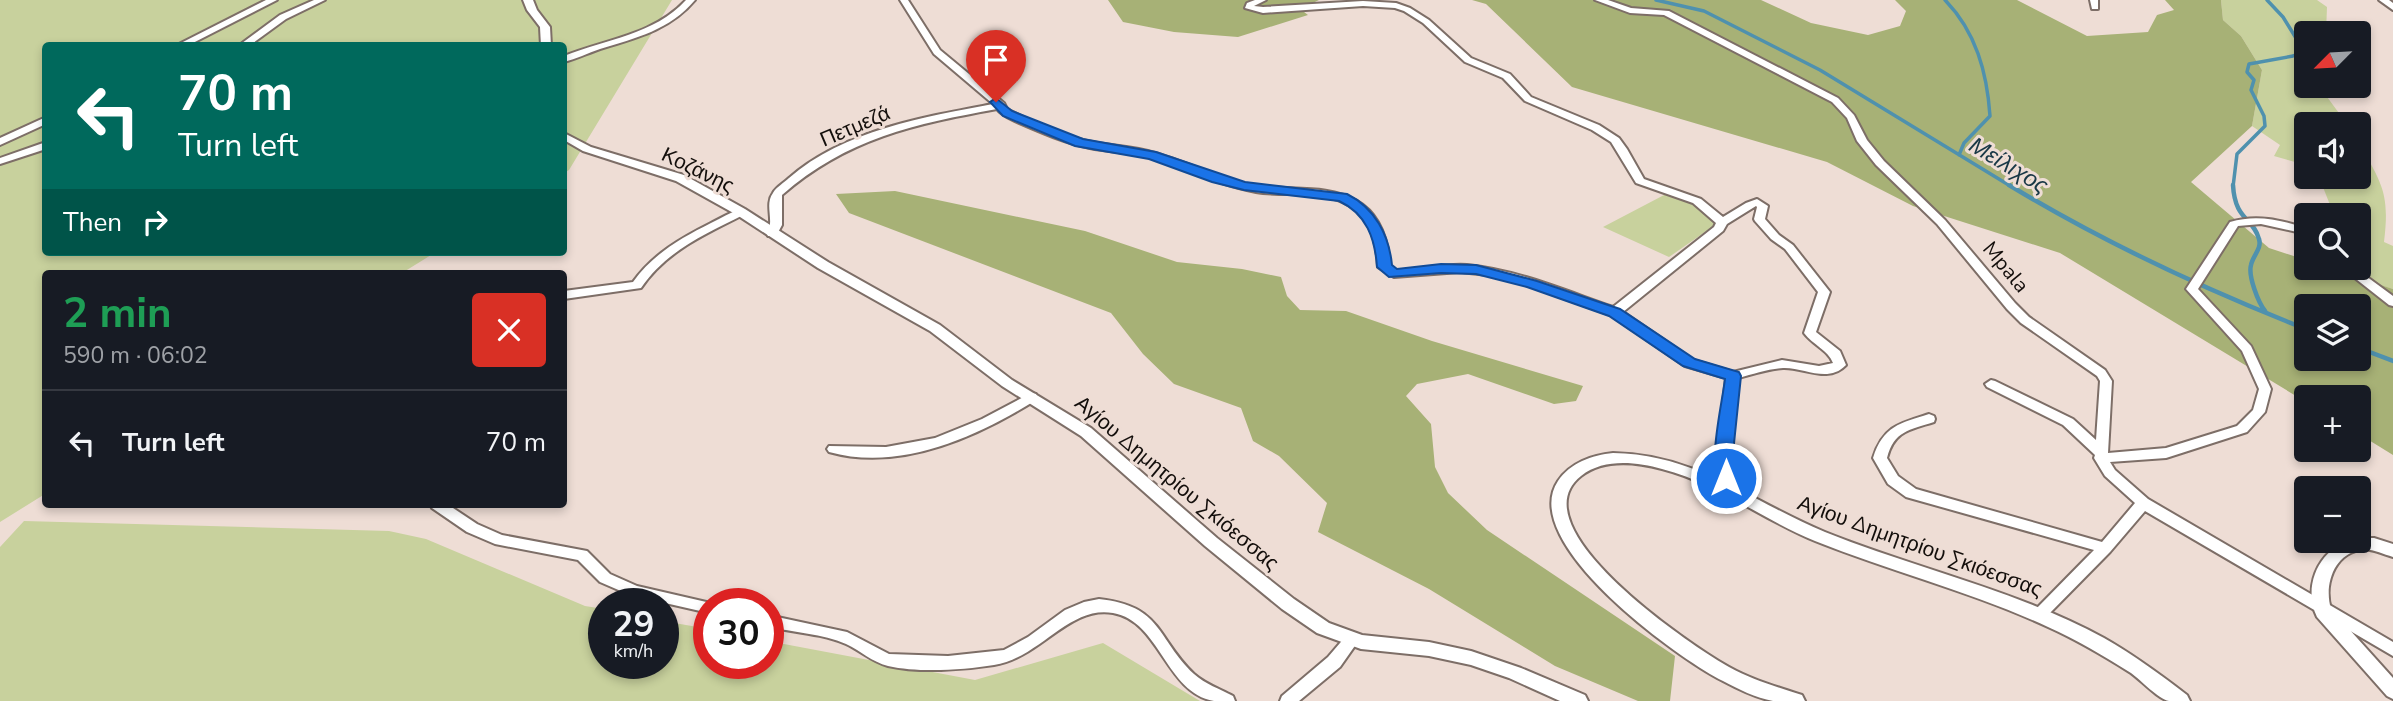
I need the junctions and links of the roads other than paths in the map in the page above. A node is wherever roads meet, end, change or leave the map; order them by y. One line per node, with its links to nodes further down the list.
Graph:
1 (273, 0): 10 (street)
2 (321, 0): 11 (street)
3 (528, 0): 12 (street)
4 (691, 0): 13 (street)
5 (904, 0): 14 (street)
6 (1262, 0): 21 (street)
7 (1598, 0): 33 (street, Mpala)
8 (2383, 0): 9 (street)
9 (2393, 8)
10 (187, 42)
11 (248, 42)
12 (546, 42)
13 (567, 58)
14 (1001, 106): 23 (street, Πετμεζά); 27 (street)
15 (42, 122): 17 (street)
16 (567, 138): 20 (street, Κοζάνης)
17 (0, 142)
18 (42, 146): 19 (street)
19 (0, 161)
20 (741, 212): 23 (street, Κοζάνης); 25 (street)
21 (1722, 222): 27 (street); 28 (street)
22 (2294, 229): 33 (street)
23 (772, 234): 30 (street, Αγίου Δημητρίου Σκιόεσσας)
24 (2364, 280): 26 (street)
25 (567, 295)
26 (2393, 302)
27 (1615, 312): 28 (street)
28 (1733, 376): 34 (street)
29 (1991, 384): 33 (street)
30 (1031, 397): 32 (street); 43 (street, Αγίου Δημητρίου Σκιόεσσας)
31 (1929, 419): 37 (street)
32 (834, 449)
33 (2101, 455): 35 (street)
34 (1728, 491): 41 (street, Αγίου Δημητρίου Σκιόεσσας); 49 (street, Αγίου Δημητρίου Σκιόεσσας)
35 (2143, 503): 37 (street); 40 (street)
36 (443, 508): 39 (street)
37 (2105, 548): 41 (street)
38 (2393, 551): 40 (street)
39 (693, 604)
40 (2321, 606): 44 (street); 45 (street)
41 (2040, 614): 50 (street, Αγίου Δημητρίου Σκιόεσσας)
42 (784, 624): 46 (street)
43 (1351, 640): 47 (street); 48 (street, Αγίου Δημητρίου Σκιόεσσας)
44 (2393, 650)
45 (2393, 691)
46 (1227, 701)
47 (1288, 701)
48 (1579, 701)
49 (1796, 701)
50 (2180, 701)

